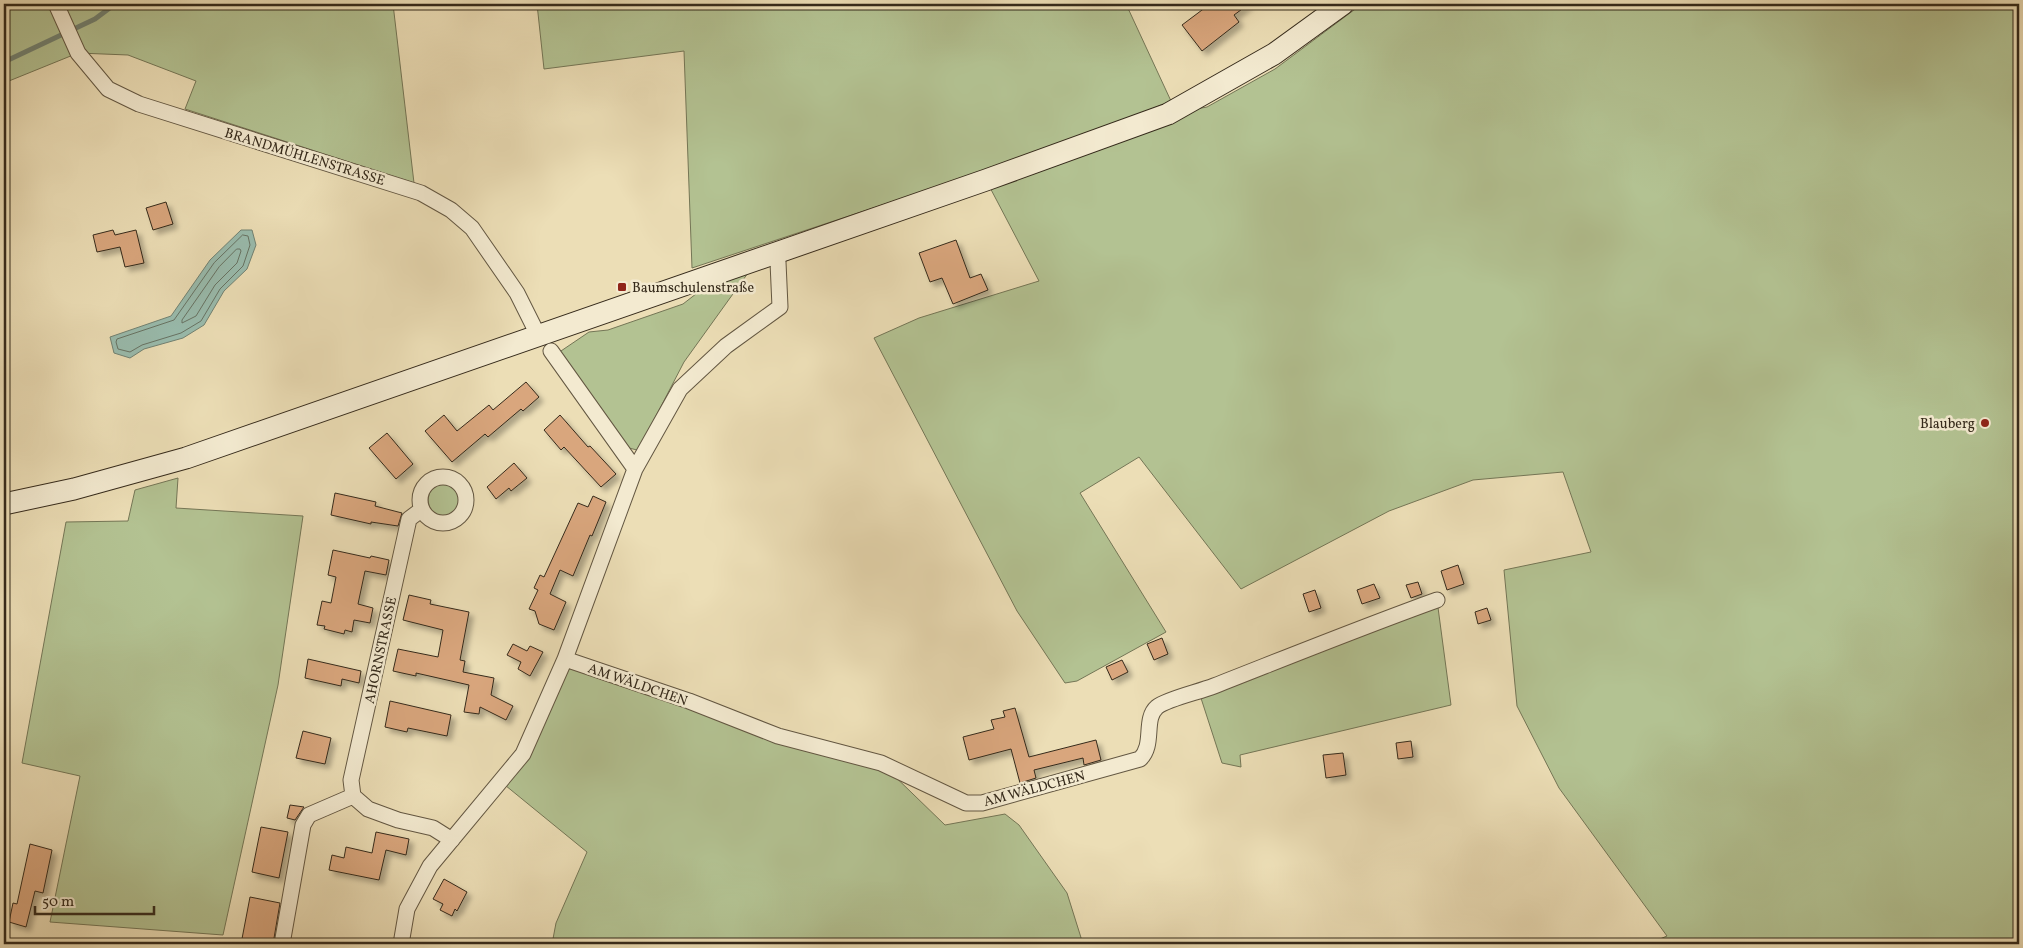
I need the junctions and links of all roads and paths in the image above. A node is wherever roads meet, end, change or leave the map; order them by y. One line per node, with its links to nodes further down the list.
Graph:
1 (1343, 4): 3 (main road)
2 (58, 9): 4 (street, BRANDMÜHLENSTRASSE)
3 (776, 254): 4 (main road); 5 (street)
4 (544, 343): 5 (street); 6 (main road)
5 (635, 469): 9 (street)
6 (4, 504)
7 (421, 510): 10 (street, AHORNSTRASSE)
8 (1437, 600): 9 (street, AM WÄLDCHEN)
9 (565, 659): 11 (street)
10 (353, 796): 11 (street); 12 (street)
11 (452, 840): 13 (street)
12 (282, 944)
13 (401, 944)

